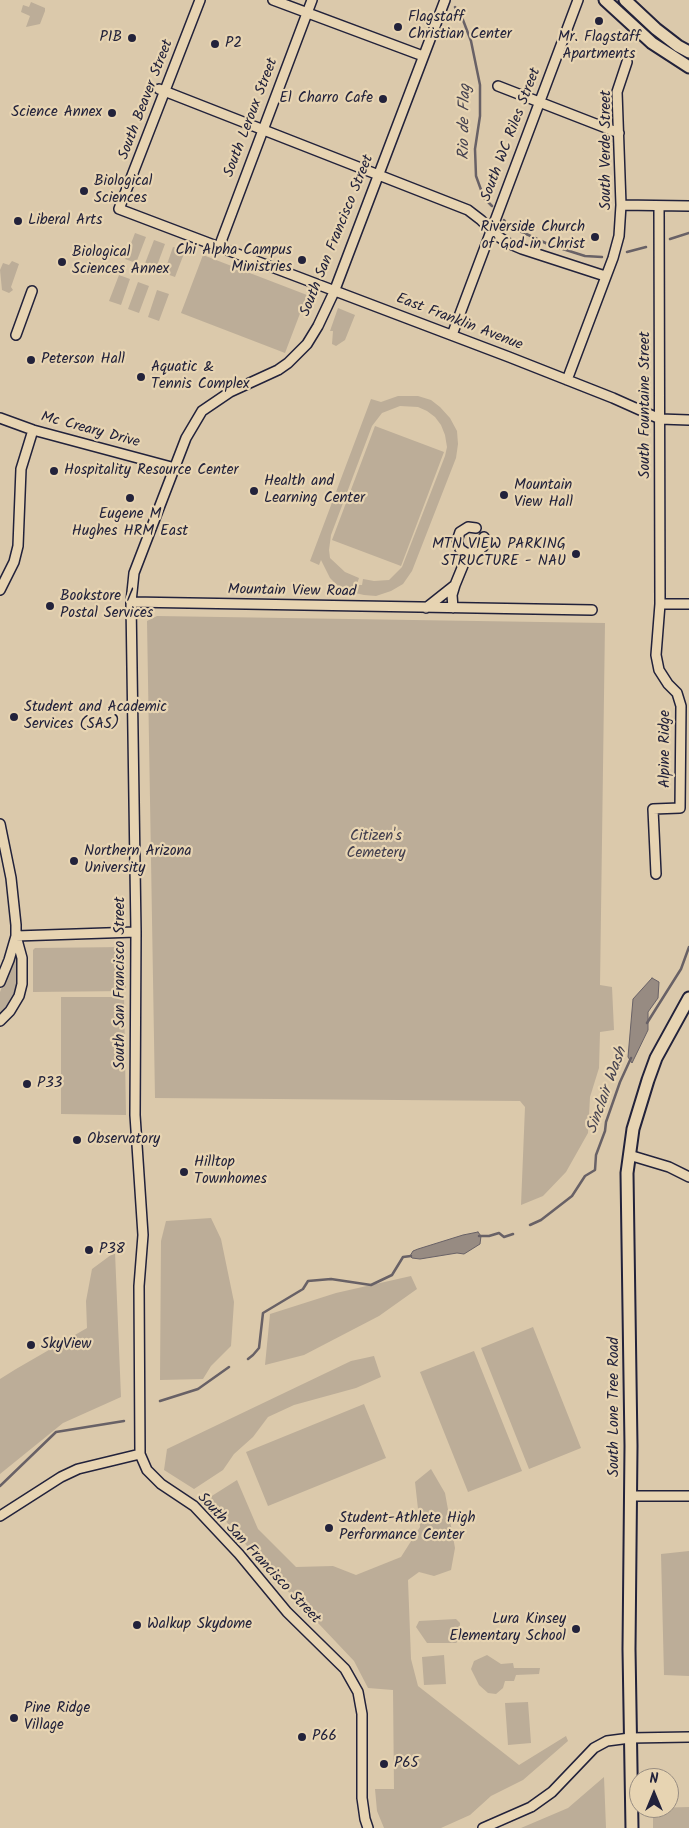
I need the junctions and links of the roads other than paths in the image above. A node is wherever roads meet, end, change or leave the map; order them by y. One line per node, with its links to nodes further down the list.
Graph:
1 (200, 0): 14 (street, South Beaver Street)
2 (273, 0): 8 (street)
3 (312, 0): 8 (street, South Leroux Street)
4 (445, 0): 10 (street, South San Francisco Street)
5 (578, 0): 15 (street, South WC Riles Street)
6 (605, 0): 12 (main road)
7 (625, 0): 9 (main road)
8 (307, 13): 10 (street); 16 (street, South Leroux Street)
9 (689, 52)
10 (423, 56): 18 (street, South San Francisco Street)
11 (627, 62): 17 (street, South Verde Street)
12 (689, 67)
13 (498, 86): 15 (street)
14 (162, 90): 16 (street); 22 (street, South Beaver Street)
15 (540, 102): 17 (street); 23 (street, South WC Riles Street)
16 (263, 130): 18 (street); 24 (street, South Leroux Street)
17 (619, 133): 19 (street, South Verde Street)
18 (378, 174): 23 (street); 27 (street, South San Francisco Street)
19 (621, 205): 20 (street); 25 (street, South Verde Street)
20 (659, 206): 21 (street); 32 (street, South Fountaine Street)
21 (689, 206)
22 (120, 209): 24 (street, East Franklin Avenue)
23 (491, 231): 25 (street); 29 (street, South WC Riles Street)
24 (219, 247): 27 (street, East Franklin Avenue)
25 (605, 276): 30 (street, South Verde Street)
26 (32, 291): 28 (street)
27 (334, 292): 29 (street, East Franklin Avenue); 35 (street, South San Francisco Street)
28 (16, 335)
29 (452, 335): 30 (street, East Franklin Avenue)
30 (567, 380): 32 (street, East Franklin Avenue)
31 (0, 418): 34 (street, Mc Creary Drive)
32 (660, 419): 33 (street, East Franklin Avenue); 44 (street, South Fountaine Street)
33 (689, 420)
34 (33, 430): 35 (street, Mc Creary Drive); 42 (street)
35 (175, 468): 43 (street, South San Francisco Street)
36 (476, 528): 38 (street)
37 (484, 537): 39 (street)
38 (460, 549): 39 (street); 40 (street)
39 (475, 553): 40 (street)
40 (464, 563): 41 (street)
41 (455, 584): 46 (street); 47 (street)
42 (0, 590)
43 (131, 602): 46 (street, Mountain View Road); 51 (street, South San Francisco Street)
44 (660, 604): 45 (street); 50 (street, Alpine Ridge)
45 (689, 604)
46 (426, 608): 47 (street, Mountain View Road)
47 (452, 608): 48 (street, Mountain View Road)
48 (592, 610)
49 (0, 824): 52 (street)
50 (656, 874)
51 (136, 932): 52 (street); 58 (street, South San Francisco Street)
52 (16, 936): 53 (street); 55 (street)
53 (0, 982)
54 (689, 998): 56 (main road, South Lone Tree Road)
55 (0, 1021)
56 (629, 1154): 57 (street); 59 (main road, South Lone Tree Road)
57 (689, 1177)
58 (140, 1454): 61 (street); 64 (street, South San Francisco Street)
59 (630, 1496): 60 (street); 63 (main road, South Lone Tree Road)
60 (689, 1496)
61 (0, 1516)
62 (689, 1737): 63 (street)
63 (630, 1738): 65 (street); 66 (main road, South Lone Tree Road)
64 (368, 1828)
65 (483, 1828)
66 (632, 1828)

